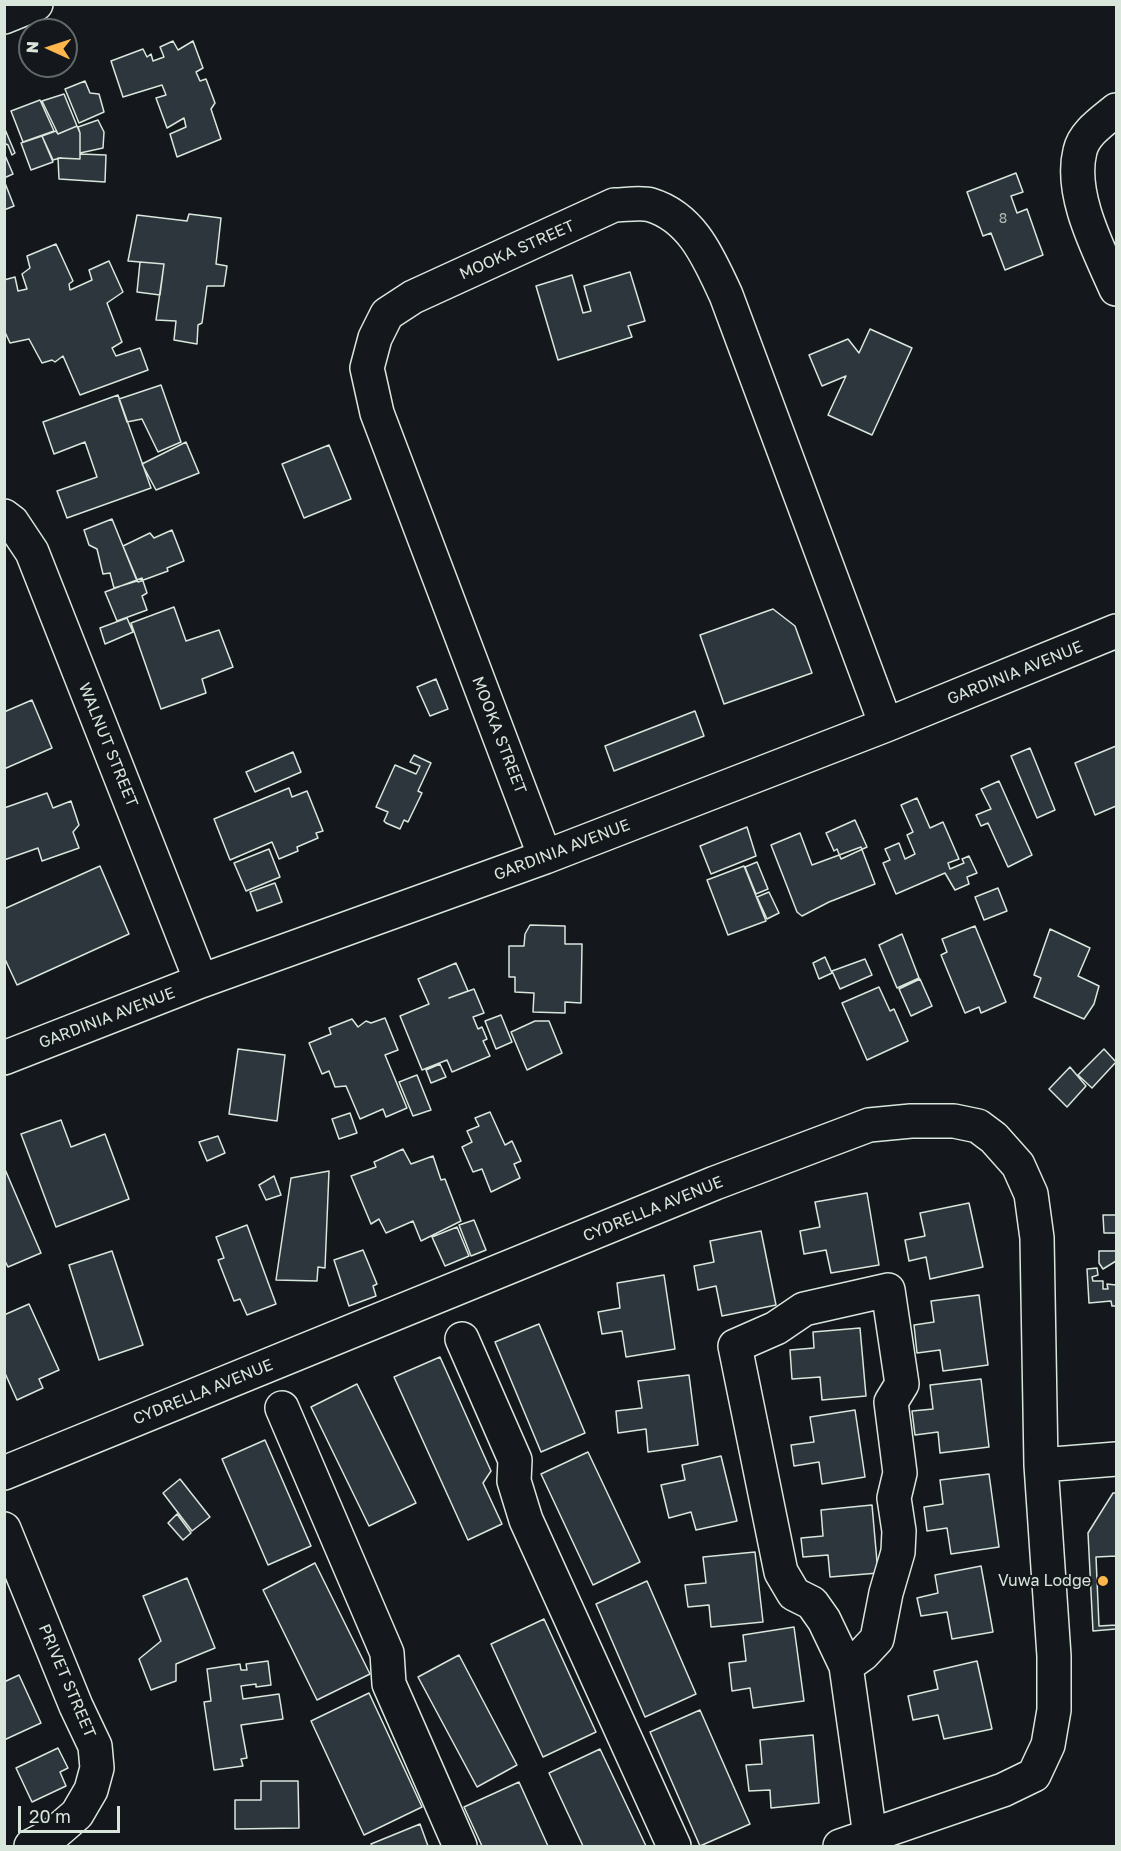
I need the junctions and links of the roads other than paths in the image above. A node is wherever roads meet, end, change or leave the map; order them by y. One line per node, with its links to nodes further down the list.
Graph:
1 (36, 4): 2 (street)
2 (4, 17)
3 (1116, 110): 4 (street)
4 (1116, 289)
5 (4, 516): 9 (street, WALNUT STREET)
6 (1116, 632): 7 (street, GARDINIA AVENUE)
7 (886, 725): 8 (street, GARDINIA AVENUE); 8 (street, MOOKA STREET)
8 (545, 857): 9 (street, GARDINIA AVENUE)
9 (201, 981): 10 (street, GARDINIA AVENUE)
10 (4, 1058)
11 (462, 1339): 21 (street)
12 (282, 1408): 20 (street)
13 (1116, 1459): 14 (street)
14 (1041, 1465): 15 (street, CYDRELLA AVENUE); 18 (street, CYDRELLA AVENUE)
15 (4, 1473)
16 (4, 1529): 19 (street, PRIVET STREET)
17 (846, 1666): 17 (street); 18 (street)
18 (855, 1841)
19 (31, 1846)
20 (460, 1846)
21 (674, 1846)

